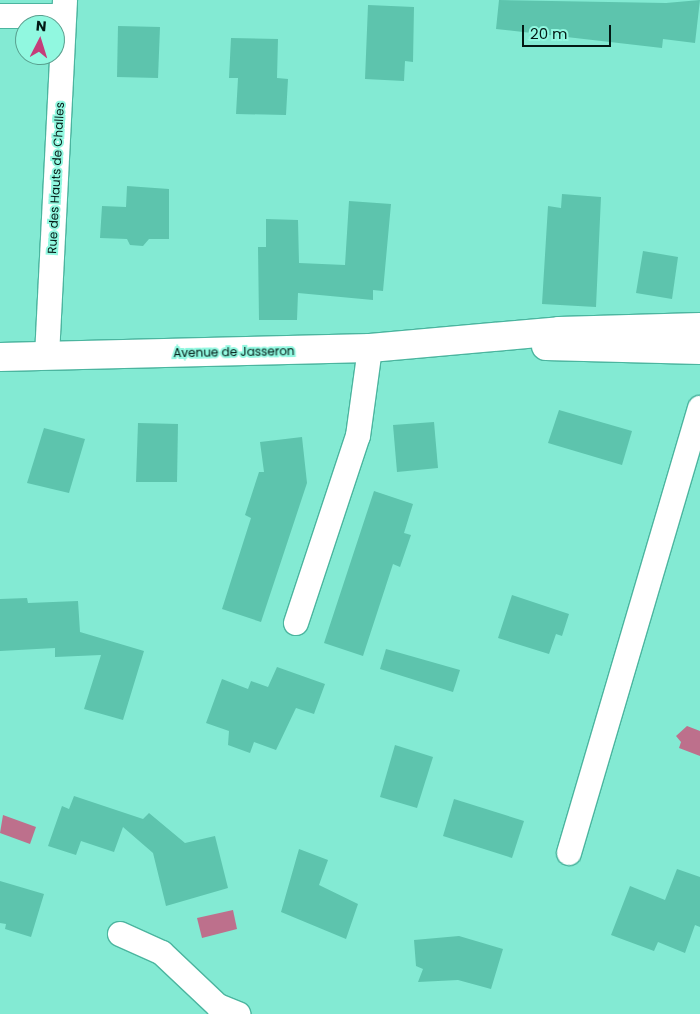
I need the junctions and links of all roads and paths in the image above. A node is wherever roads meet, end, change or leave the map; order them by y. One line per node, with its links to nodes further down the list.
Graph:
1 (64, 8): 2 (street); 7 (street, Rue des Hauts de Challes)
2 (0, 16)
3 (700, 327): 4 (main road, Avenue de Jasseron)
4 (467, 341): 5 (main road, Avenue de Jasseron); 6 (main road, Avenue de Jasseron)
5 (370, 348): 7 (main road, Avenue de Jasseron); 10 (street)
6 (700, 350)
7 (47, 356): 8 (main road, Avenue de Jasseron)
8 (0, 357)
9 (700, 408): 11 (street)
10 (296, 623)
11 (569, 853)
12 (120, 934): 13 (street)
13 (238, 1014)

